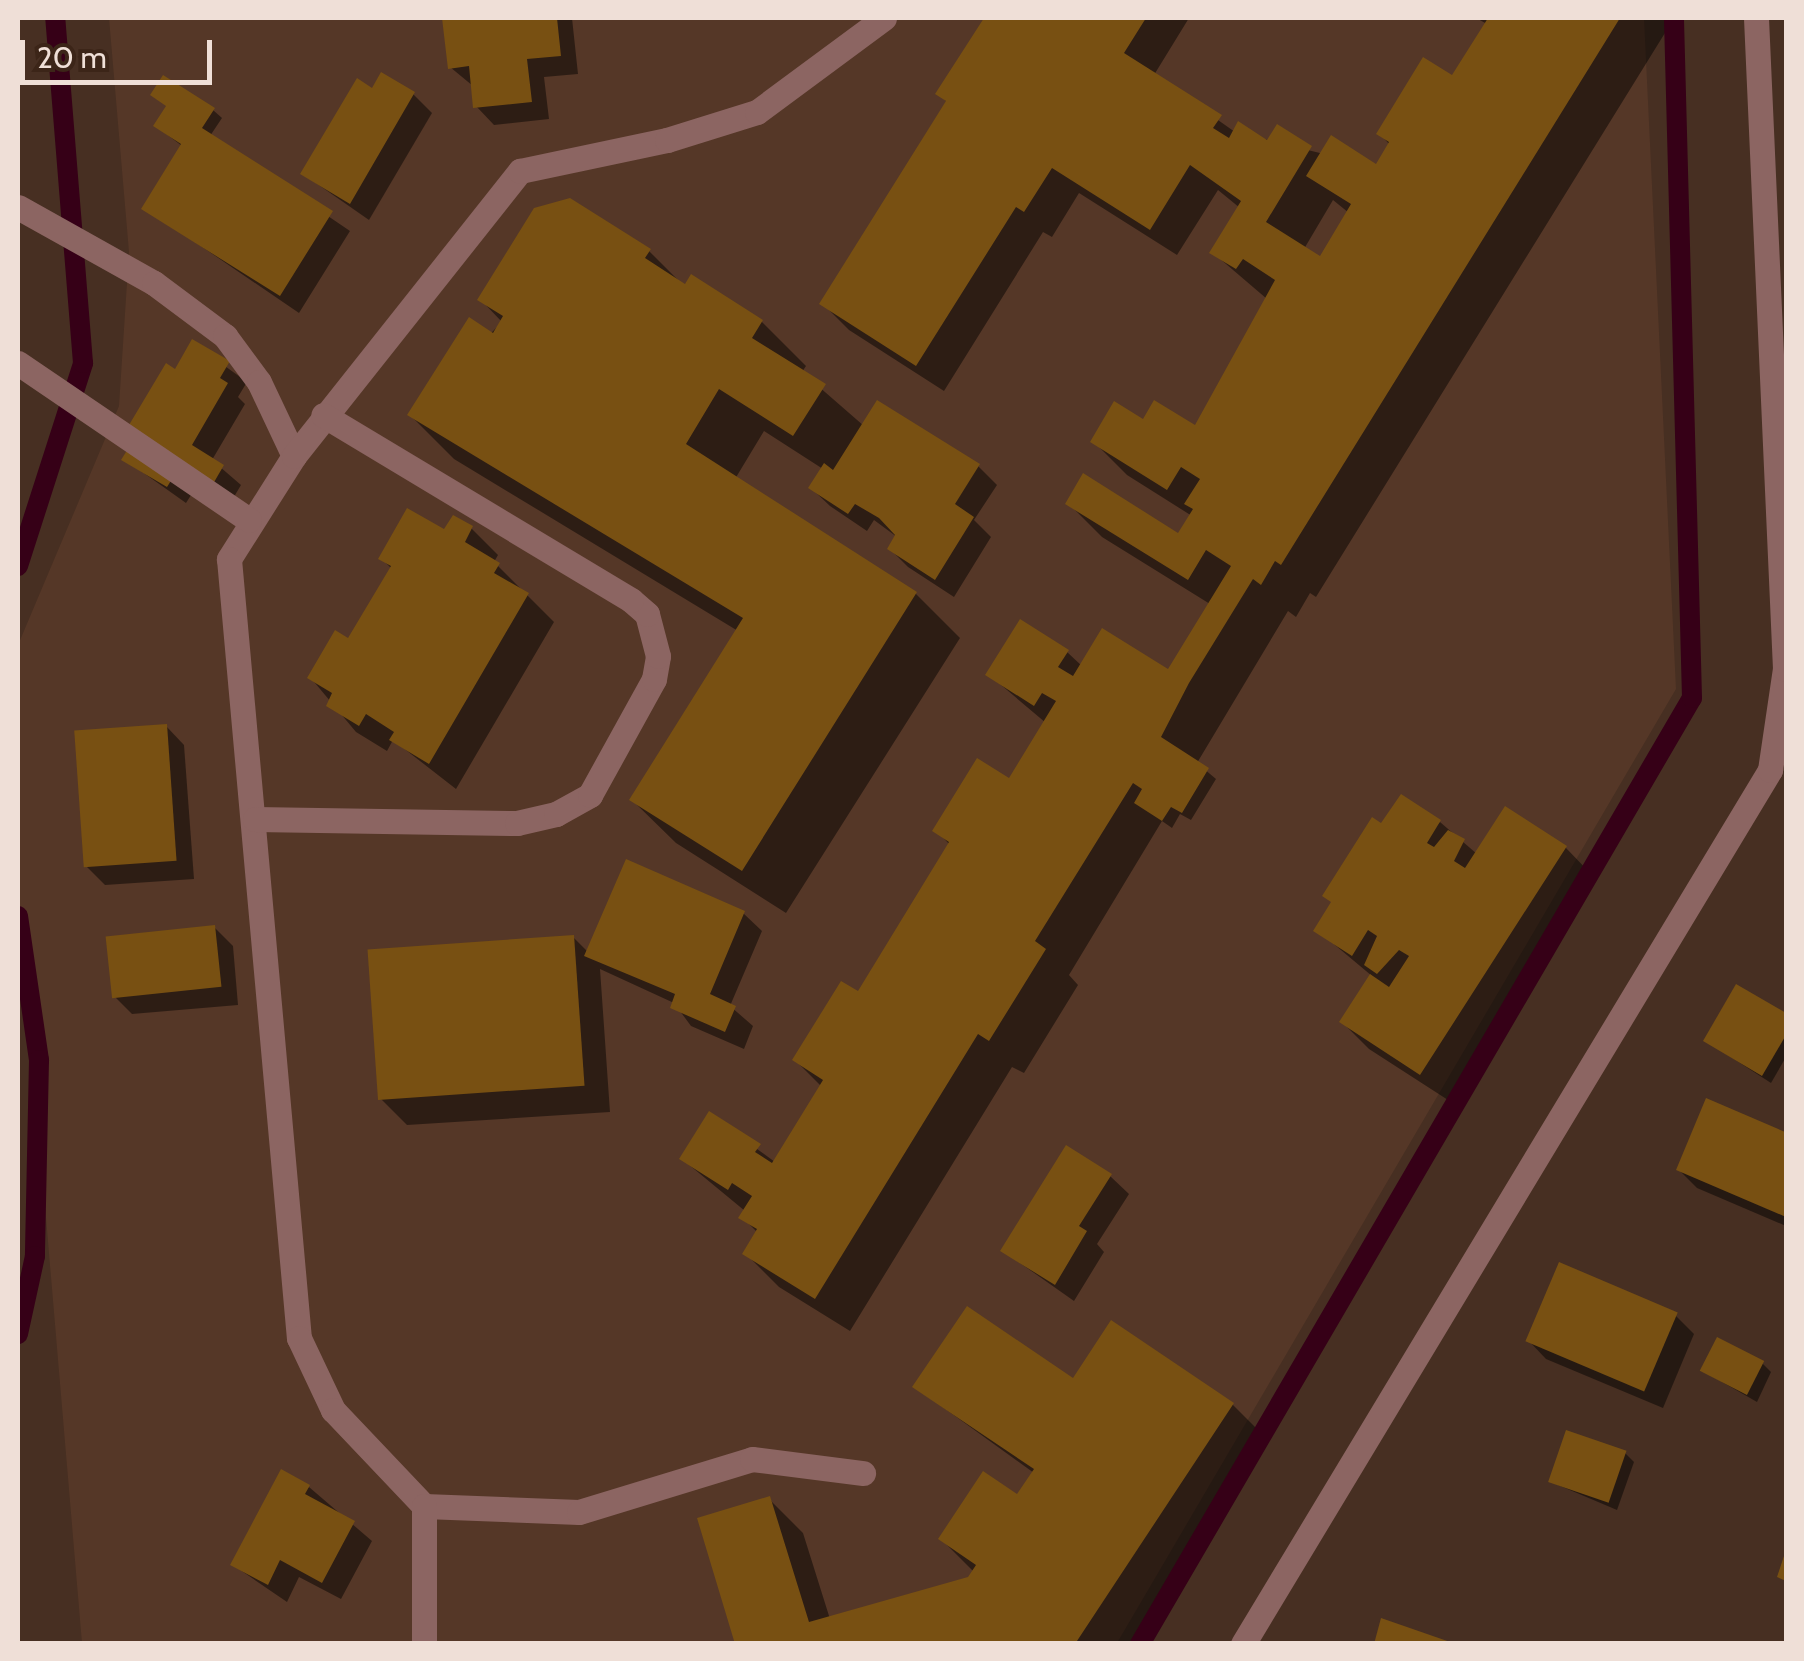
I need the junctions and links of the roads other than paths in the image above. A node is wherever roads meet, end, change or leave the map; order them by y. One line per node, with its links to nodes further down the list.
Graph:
1 (884, 18): 5 (street)
2 (1756, 18): 12 (street)
3 (18, 207): 6 (street)
4 (18, 363): 7 (street)
5 (323, 415): 6 (street); 8 (street)
6 (294, 456): 7 (street)
7 (249, 520): 8 (street)
8 (255, 819): 10 (street)
9 (863, 1474): 10 (street)
10 (424, 1506): 11 (street)
11 (424, 1644)
12 (1243, 1644)

